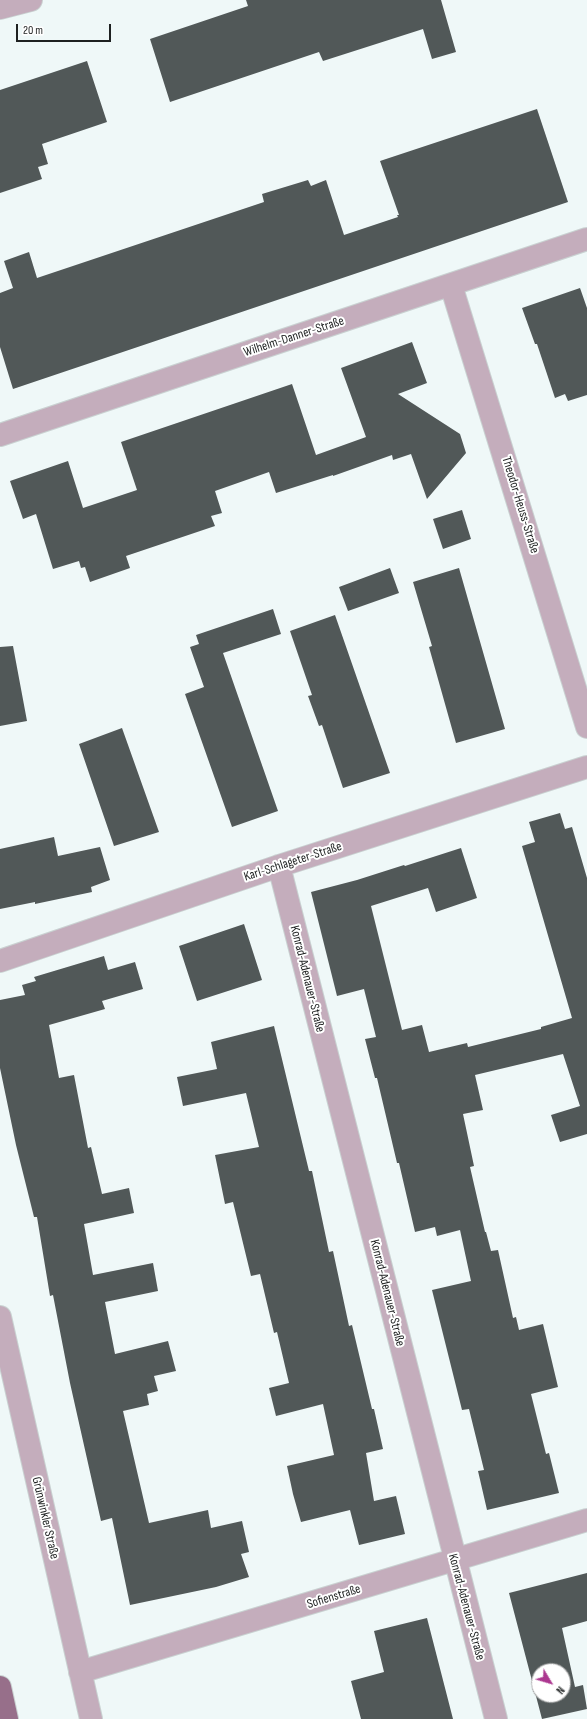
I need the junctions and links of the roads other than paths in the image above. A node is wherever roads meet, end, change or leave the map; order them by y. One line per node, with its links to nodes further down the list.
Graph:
1 (31, 0): 2 (street)
2 (0, 8)
3 (587, 239): 4 (street, Wilhelm-Danner-Straße)
4 (451, 285): 5 (street, Wilhelm-Danner-Straße); 6 (street, Theodor-Heuss-Straße)
5 (0, 435)
6 (587, 726)
7 (587, 767): 8 (street, Karl-Schlageter-Straße)
8 (279, 866): 9 (street, Karl-Schlageter-Straße); 12 (street, Konrad-Adenauer-Straße)
9 (0, 961)
10 (0, 1317): 13 (street, Grünwinkler Straße)
11 (587, 1520): 12 (street, Sofienstraße)
12 (454, 1560): 13 (street, Sofienstraße); 17 (street, Konrad-Adenauer-Straße)
13 (80, 1672): 16 (street, Grünwinkler Straße)
14 (0, 1687): 15 (main road)
15 (7, 1719)
16 (90, 1719)
17 (496, 1719)

